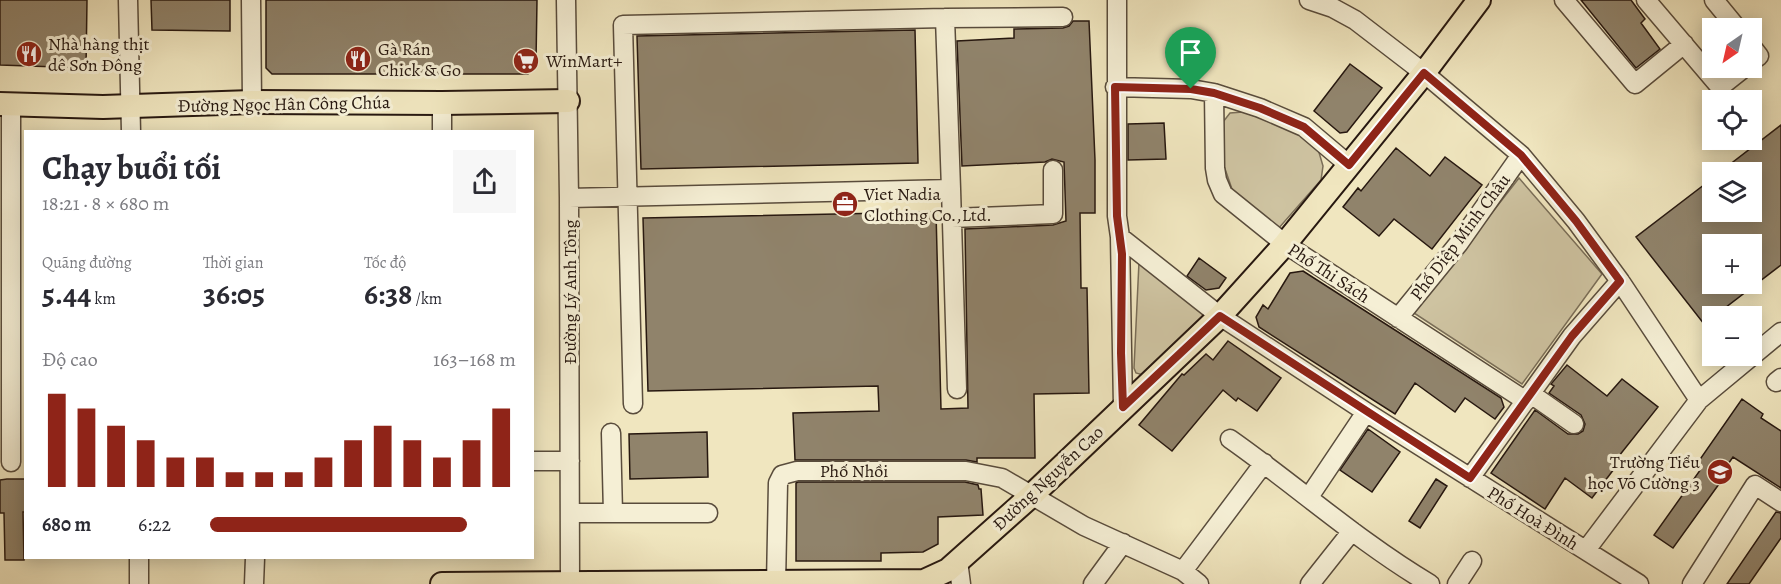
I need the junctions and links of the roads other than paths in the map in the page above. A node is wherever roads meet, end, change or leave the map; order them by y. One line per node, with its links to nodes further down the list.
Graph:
1 (129, 0): 24 (street)
2 (251, 0): 21 (street)
3 (566, 0): 20 (street, Đường Lý Anh Tông)
4 (1117, 0): 18 (street)
5 (1309, 0): 15 (street)
6 (1479, 0): 15 (main road, Đường Nguyễn Cao)
7 (1564, 0): 13 (street)
8 (1714, 0): 12 (street)
9 (1648, 1): 13 (street)
10 (1063, 17): 11 (street)
11 (945, 18): 30 (street); 31 (street)
12 (1729, 18)
13 (1684, 44): 14 (street)
14 (1702, 66)
15 (1424, 73): 27 (street); 28 (main road, Đường Nguyễn Cao)
16 (1712, 78): 17 (street)
17 (1731, 78)
18 (1115, 87): 19 (street); 34 (street)
19 (1214, 93): 28 (street); 36 (street, Phố Thi Sách)
20 (568, 100): 22 (main road, Đường Ngọc Hân Công Chúa); 32 (street, Đường Lý Anh Tông)
21 (252, 102): 22 (main road, Đường Ngọc Hân Công Chúa); 24 (main road, Đường Ngọc Hân Công Chúa)
22 (442, 103): 26 (street)
23 (5, 104): 24 (main road, Đường Ngọc Hân Công Chúa); 35 (street)
24 (130, 106): 25 (street)
25 (131, 130)
26 (442, 130)
27 (1521, 155): 37 (street); 39 (street, Phố Diệp Minh Châu)
28 (1349, 165): 36 (main road, Đường Nguyễn Cao)
29 (1053, 170): 33 (street)
30 (951, 189): 31 (street); 33 (street)
31 (627, 197): 32 (street); 44 (street)
32 (569, 198): 51 (street, Đường Lý Anh Tông)
33 (952, 218): 41 (street)
34 (1120, 237): 38 (street, Phố Hoà Đình); 45 (street)
35 (5, 238): 52 (street)
36 (1285, 244): 38 (main road, Đường Nguyễn Cao); 39 (street, Phố Thi Sách)
37 (1620, 281): 42 (street); 43 (street)
38 (1220, 316): 45 (main road, Đường Nguyễn Cao); 46 (street, Phố Hoà Đình)
39 (1398, 318): 42 (street, Phố Thi Sách)
40 (1781, 332): 43 (street)
41 (957, 389)
42 (1529, 398): 47 (street, Phố Thi Sách); 54 (street)
43 (1699, 400): 63 (street)
44 (633, 404)
45 (1123, 407): 55 (main road, Đường Nguyễn Cao)
46 (1366, 412): 54 (street, Phố Hoà Đình); 56 (street)
47 (1574, 424)
48 (611, 433): 59 (street)
49 (1230, 439): 53 (street)
50 (534, 460): 51 (street)
51 (570, 461): 58 (street, Đường Lý Anh Tông)
52 (12, 462)
53 (1264, 463): 56 (street); 68 (street)
54 (1470, 478): 63 (street, Phố Hoà Đình)
55 (1031, 496): 62 (street, Phố Nhồi); 66 (main road, Đường Nguyễn Cao); 70 (street, Phố Nhồi)
56 (1309, 497): 61 (street)
57 (1781, 502): 82 (street)
58 (570, 513): 59 (street); 75 (street, Đường Lý Anh Tông)
59 (613, 513): 60 (street)
60 (708, 513)
61 (1352, 531): 69 (street); 79 (street)
62 (1124, 543): 68 (street, Phố Nhồi); 77 (street)
63 (1586, 550): 81 (street, Phố Hoà Đình)
64 (139, 559): 72 (street)
65 (255, 559): 73 (street)
66 (958, 561): 71 (main road, Đường Nguyễn Cao); 76 (street)
67 (1472, 561): 80 (street)
68 (1183, 572): 78 (street, Phố Nhồi)
69 (1420, 582)
70 (776, 583): 71 (main road, Đường Nguyễn Cao); 75 (main road, Đường Nguyễn Cao)
71 (901, 583)
72 (139, 584)
73 (254, 584)
74 (442, 584): 75 (main road, Đường Nguyễn Cao)
75 (570, 584)
76 (961, 584)
77 (1093, 584)
78 (1198, 584)
79 (1310, 584)
80 (1457, 584)
81 (1639, 584)
82 (1692, 584)

